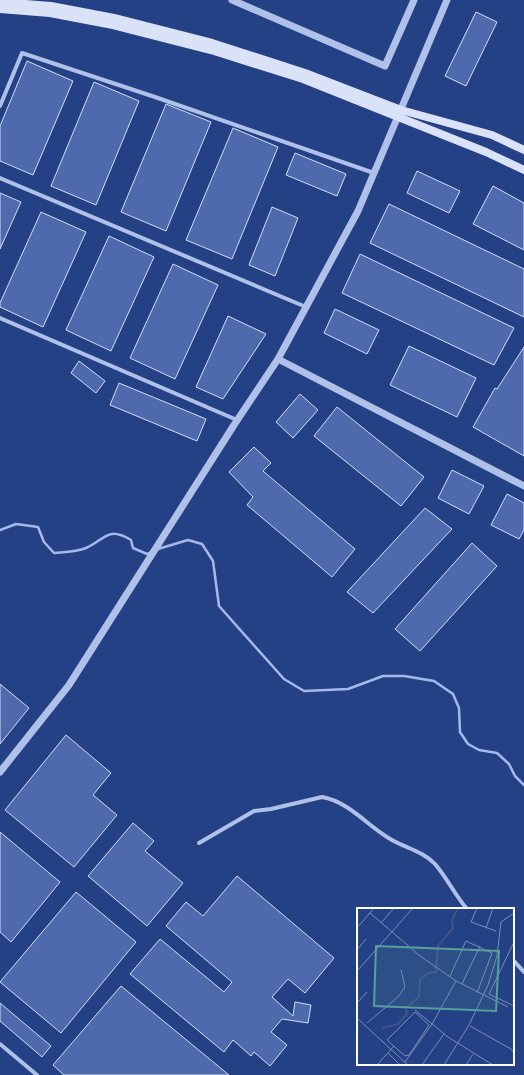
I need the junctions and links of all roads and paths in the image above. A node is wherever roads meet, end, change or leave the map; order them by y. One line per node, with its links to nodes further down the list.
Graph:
1 (232, 0): 2 (street)
2 (414, 0)
3 (447, 0): 7 (street)
4 (0, 2): 7 (main road)
5 (0, 8): 7 (main road)
6 (0, 106): 10 (street)
7 (400, 114): 8 (main road); 9 (main road); 10 (street)
8 (524, 150)
9 (524, 170)
10 (374, 174): 12 (street)
11 (0, 178): 12 (street)
12 (306, 307): 14 (street)
13 (0, 318): 15 (street)
14 (278, 359): 15 (street); 16 (street)
15 (237, 420): 17 (street)
16 (524, 486)
17 (0, 772)
18 (199, 843): 19 (street)
19 (466, 908)
20 (514, 961): 21 (street)
21 (524, 972)
22 (0, 1044): 23 (street)
23 (37, 1075)

